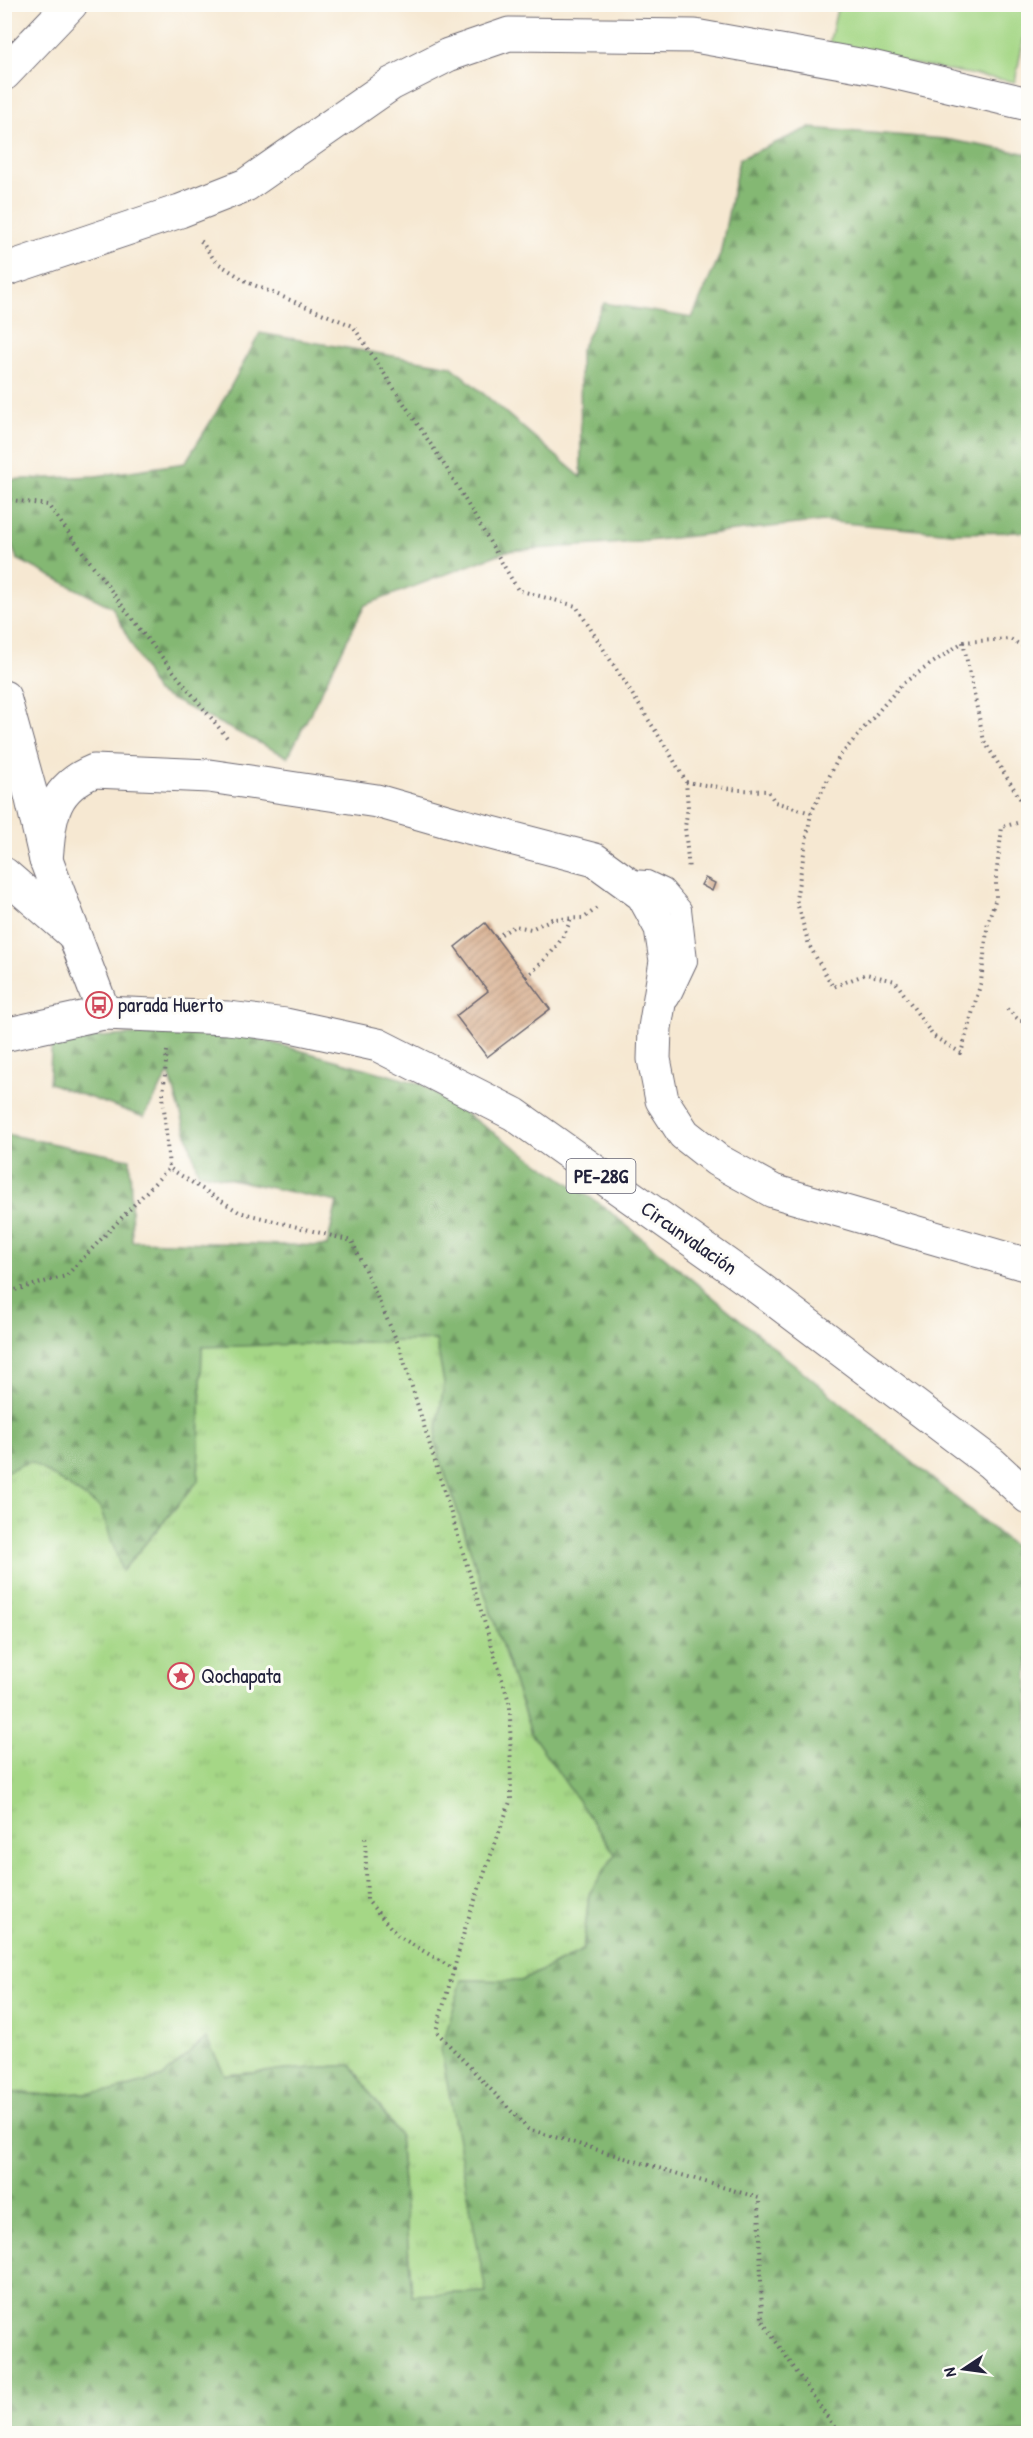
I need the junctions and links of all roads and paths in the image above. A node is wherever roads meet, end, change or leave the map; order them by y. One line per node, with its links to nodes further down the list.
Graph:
1 (71, 4): 2 (main road)
2 (4, 74)
3 (1029, 104): 4 (main road)
4 (180, 211): 5 (main road); 11 (path)
5 (4, 270)
6 (4, 499): 10 (path)
7 (963, 642): 8 (path); 12 (path); 13 (path)
8 (1029, 649)
9 (4, 697): 15 (main road)
10 (244, 782): 15 (main road); 31 (main road)
11 (686, 782): 13 (path); 17 (path)
12 (1029, 811)
13 (811, 813): 14 (path)
14 (1029, 820)
15 (46, 860): 22 (main road)
16 (4, 874): 22 (main road)
17 (690, 881)
18 (1029, 907): 21 (path)
19 (571, 918): 20 (path); 23 (path); 24 (path)
20 (584, 918)
21 (1022, 934)
22 (74, 935): 26 (main road)
23 (496, 938)
24 (526, 977)
25 (1008, 1009): 28 (path)
26 (104, 1013): 27 (main road, Circunvalación / PE-28G); 29 (main road, PE-28G)
27 (186, 1016): 30 (path); 33 (main road, Circunvalación / PE-28G)
28 (1029, 1021)
29 (4, 1035)
30 (169, 1168): 32 (path); 35 (path)
31 (1029, 1265)
32 (4, 1293)
33 (1029, 1497)
34 (365, 1834): 35 (path)
35 (454, 1969): 36 (path)
36 (839, 2433)

